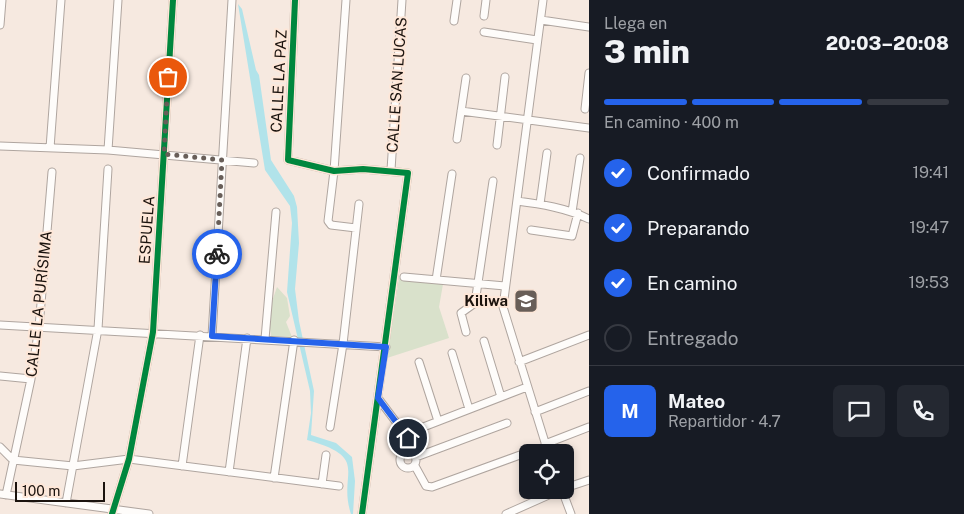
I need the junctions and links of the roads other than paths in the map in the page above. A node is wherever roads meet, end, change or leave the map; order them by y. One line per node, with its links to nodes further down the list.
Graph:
1 (2, 0): 15 (street)
2 (61, 0): 30 (street)
3 (118, 0): 31 (street)
4 (173, 0): 33 (street, ESPUELA)
5 (232, 0): 35 (street)
6 (295, 0): 39 (street, CALLE LA PAZ)
7 (346, 0): 39 (street)
8 (402, 0): 38 (street, CALLE SAN LUCAS)
9 (457, 0): 14 (street)
10 (486, 0): 12 (street)
11 (543, 0): 13 (street)
12 (484, 16)
13 (540, 20): 16 (street); 18 (street)
14 (454, 21)
15 (0, 25)
16 (589, 27)
17 (484, 32): 18 (street)
18 (537, 40): 25 (street)
19 (589, 73): 22 (street)
20 (505, 77): 24 (street)
21 (466, 78): 23 (street)
22 (585, 109)
23 (461, 111): 24 (street); 27 (street)
24 (500, 116): 25 (street); 28 (street)
25 (528, 120): 26 (street); 43 (street)
26 (589, 128)
27 (457, 139)
28 (497, 145)
29 (0, 146): 30 (street)
30 (50, 148): 31 (street)
31 (108, 150): 33 (street)
32 (547, 153): 45 (street)
33 (164, 154): 35 (street); 58 (street, ESPUELA)
34 (580, 158): 47 (street)
35 (222, 160): 36 (street); 62 (street)
36 (254, 162)
37 (108, 169): 57 (street)
38 (392, 170): 39 (street); 68 (street)
39 (334, 171): 49 (street)
40 (52, 172): 56 (street, CALLE LA PURÍSIMA)
41 (452, 174): 52 (street)
42 (493, 181): 53 (street)
43 (517, 201): 45 (street); 54 (street)
44 (360, 204): 49 (street)
45 (540, 204): 47 (street)
46 (276, 212): 64 (street)
47 (575, 213): 48 (street); 50 (street)
48 (589, 219)
49 (356, 228): 67 (street)
50 (531, 230)
51 (404, 277): 52 (street)
52 (436, 280): 53 (street)
53 (479, 283): 54 (street); 59 (street)
54 (506, 286): 71 (street)
55 (0, 325): 56 (street)
56 (39, 326): 57 (street); 73 (street, CALLE LA PURÍSIMA)
57 (98, 329): 58 (street); 93 (street)
58 (153, 332): 60 (street); 91 (street, ESPUELA)
59 (466, 332)
60 (200, 335): 62 (street); 94 (street)
61 (589, 335): 71 (street)
62 (212, 336): 63 (street)
63 (247, 338): 64 (street); 96 (street)
64 (266, 339): 65 (street)
65 (295, 341): 67 (street); 97 (street)
66 (484, 341): 76 (street)
67 (343, 344): 68 (street); 82 (street)
68 (386, 347): 77 (street)
69 (452, 353): 78 (street)
70 (419, 362): 80 (street)
71 (519, 362): 74 (street)
72 (0, 376): 73 (street)
73 (31, 379): 92 (street, CALLE LA PURÍSIMA)
74 (527, 388): 76 (street); 79 (street)
75 (589, 391): 79 (street)
76 (501, 397): 78 (street)
77 (378, 398): 84 (street); 108 (street)
78 (469, 409): 80 (street)
79 (535, 412): 85 (street)
80 (438, 420): 84 (street)
81 (507, 423): 90 (street)
82 (330, 427)
83 (589, 427): 85 (street)
84 (408, 438): 87 (street)
85 (545, 444)
86 (0, 446): 92 (street)
87 (407, 452): 90 (street); 95 (street)
88 (326, 455): 99 (street)
89 (519, 455): 95 (street)
90 (416, 457): 95 (street)
91 (129, 459): 93 (street); 94 (street); 106 (street, ESPUELA)
92 (13, 460): 93 (street); 102 (street, CALLE LA PURÍSIMA)
93 (73, 466): 105 (street)
94 (182, 466): 96 (street)
95 (415, 466)
96 (229, 472): 97 (street)
97 (274, 478): 99 (street)
98 (589, 480): 100 (street)
99 (322, 484): 101 (street)
100 (574, 485)
101 (339, 486)
102 (3, 494): 105 (street)
103 (540, 499): 109 (street)
104 (566, 499): 110 (street)
105 (66, 503): 106 (street)
106 (113, 512): 107 (street)
107 (150, 514)
108 (362, 514)
109 (506, 514)
110 (572, 514)

